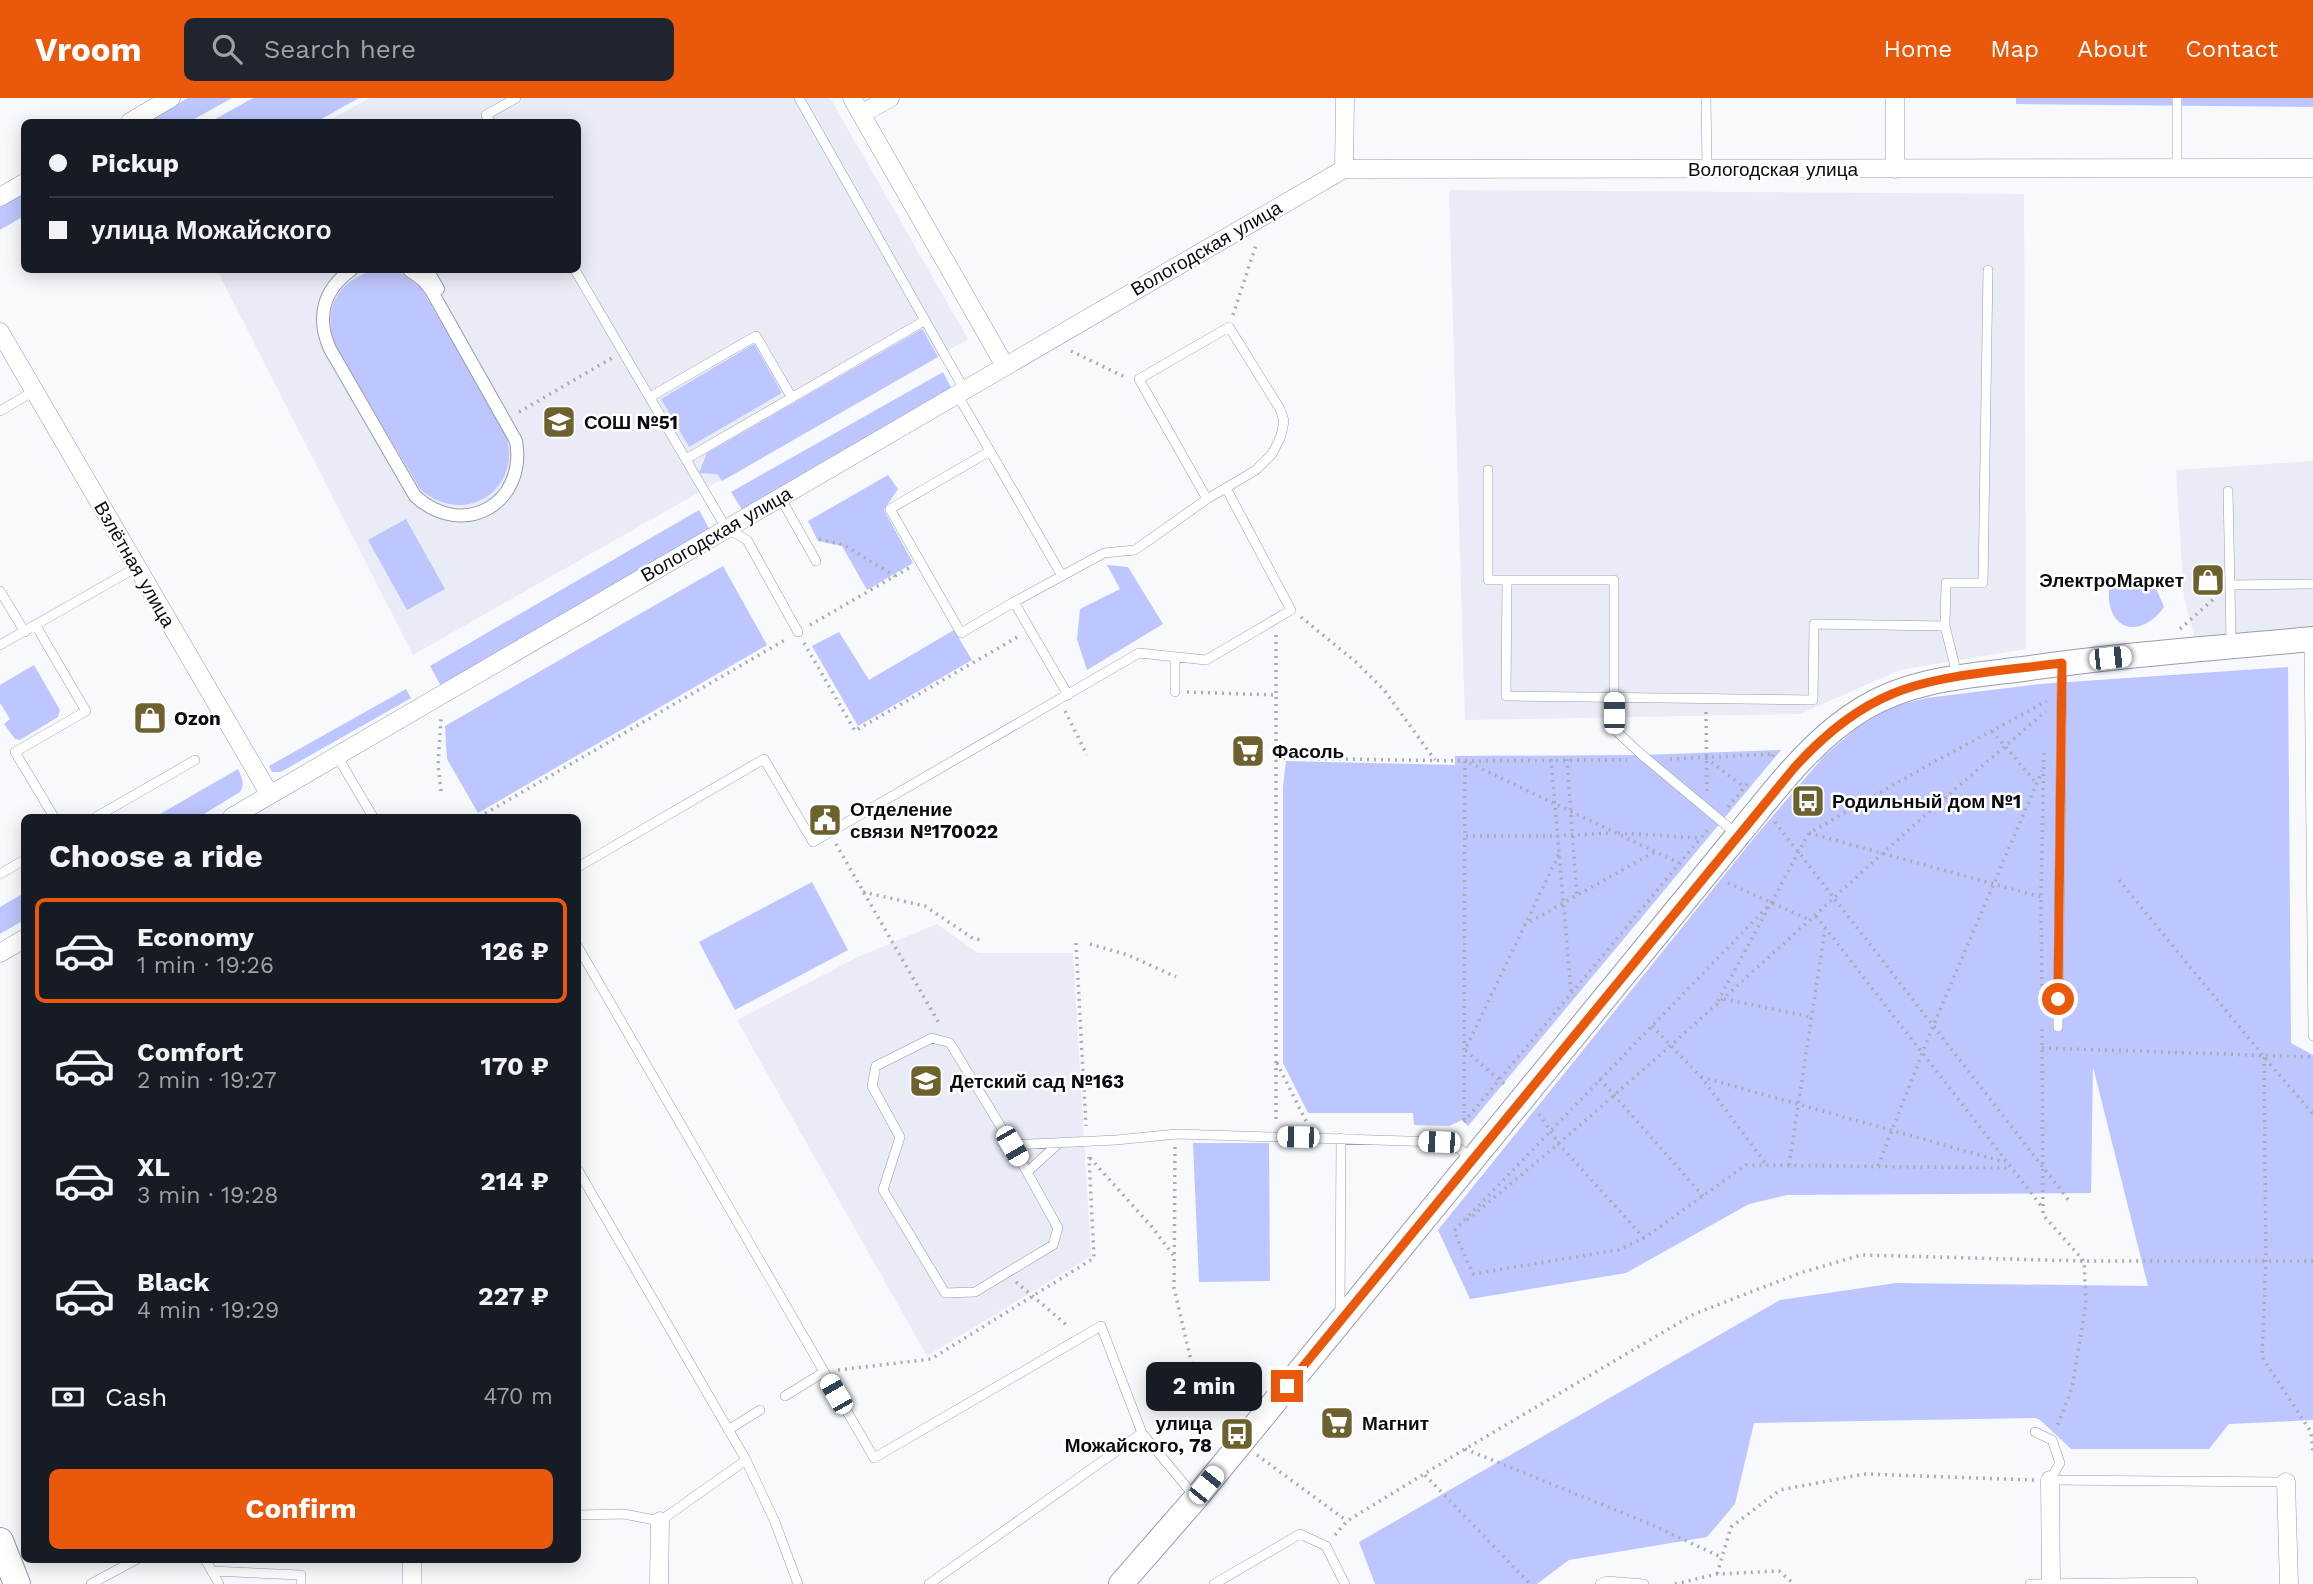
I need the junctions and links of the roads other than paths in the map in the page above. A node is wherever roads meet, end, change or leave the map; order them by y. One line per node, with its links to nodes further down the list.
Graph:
1 (516, 98): 12 (lane)
2 (799, 98): 25 (lane)
3 (852, 98): 10 (street)
4 (890, 98): 10 (street)
5 (1345, 98): 15 (street)
6 (1706, 98): 16 (lane)
7 (1895, 98): 17 (street)
8 (2178, 98): 13 (lane)
9 (160, 101): 11 (street)
10 (861, 114): 27 (street)
11 (134, 119)
12 (488, 119)
13 (2177, 168): 14 (street, Вологодская улица); 17 (street, Вологодская улица)
14 (2313, 168)
15 (1344, 169): 16 (street, Вологодская улица); 27 (street, Вологодская улица)
16 (1707, 169): 17 (street, Вологодская улица)
17 (1895, 169)
18 (21, 185): 19 (street)
19 (0, 197)
20 (1988, 270): 51 (lane)
21 (348, 273): 22 (street)
22 (414, 273)
23 (429, 273): 33 (street)
24 (577, 273): 30 (lane)
25 (924, 321): 29 (lane); 31 (lane)
26 (0, 332): 28 (street, Взлётная улица)
27 (1004, 366): 29 (street, Вологодская улица)
28 (34, 391): 32 (lane); 43 (street, Взлётная улица)
29 (960, 392): 34 (lane); 39 (street, Вологодская улица)
30 (650, 397): 31 (lane); 35 (lane)
31 (792, 398): 35 (lane)
32 (0, 411)
33 (521, 436)
34 (990, 451): 44 (lane); 49 (lane)
35 (686, 459): 41 (lane)
36 (1488, 470): 45 (lane)
37 (1226, 488): 40 (lane); 40 (lane); 57 (lane)
38 (2228, 491): 47 (lane)
39 (780, 497): 41 (street, Вологодская улица); 42 (lane)
40 (1207, 499): 44 (lane)
41 (726, 528): 53 (lane); 63 (street, Вологодская улица)
42 (817, 561)
43 (136, 567): 50 (lane); 66 (street, Взлётная улица)
44 (1061, 574): 49 (lane)
45 (1507, 580): 62 (lane); 62 (lane)
46 (2313, 584): 47 (lane)
47 (2230, 585): 56 (lane)
48 (0, 591): 52 (lane)
49 (1014, 602): 61 (lane)
50 (36, 625): 52 (lane); 67 (lane)
51 (1945, 625): 59 (lane); 62 (lane)
52 (25, 632): 55 (lane)
53 (798, 632)
54 (2311, 639): 56 (main road); 65 (lane)
55 (0, 646)
56 (2231, 646): 58 (main road)
57 (1175, 657): 60 (lane); 61 (lane)
58 (2062, 663): 59 (main road); 79 (lane)
59 (1958, 677): 71 (main road)
60 (1175, 692)
61 (1063, 697): 73 (lane)
62 (1614, 697): 71 (lane)
63 (337, 756): 66 (street, Вологодская улица); 70 (lane)
64 (195, 760): 68 (lane)
65 (2311, 766): 75 (lane)
66 (270, 795): 69 (street, Вологодская улица)
67 (52, 814)
68 (101, 814)
69 (237, 814)
70 (371, 814)
71 (1738, 835): 84 (main road)
72 (21, 861): 74 (lane)
73 (581, 865)
74 (0, 874)
75 (2312, 922): 80 (lane)
76 (21, 941): 78 (street)
77 (581, 952): 88 (lane)
78 (0, 953)
79 (2058, 1027)
80 (2313, 1036)
81 (1341, 1138): 82 (lane); 84 (lane); 87 (lane)
82 (1059, 1143): 83 (lane); 85 (lane)
83 (1012, 1146): 85 (lane); 85 (lane)
84 (1472, 1158): 87 (main road)
85 (1027, 1172)
86 (581, 1175): 91 (lane)
87 (1340, 1322): 97 (main road)
88 (824, 1372): 89 (lane); 93 (lane)
89 (785, 1396)
90 (760, 1410): 91 (lane)
91 (728, 1430): 94 (lane)
92 (2035, 1432): 95 (lane)
93 (1142, 1433): 97 (lane); 112 (lane)
94 (746, 1460): 99 (lane); 111 (lane)
95 (2050, 1480): 96 (lane); 119 (street)
96 (2286, 1482): 121 (street)
97 (1196, 1498): 113 (main road)
98 (581, 1515): 99 (lane)
99 (660, 1521): 110 (street)
100 (0, 1541): 105 (main road)
101 (130, 1563): 106 (lane)
102 (207, 1563): 104 (lane)
103 (412, 1563): 109 (street)
104 (212, 1571): 107 (lane); 108 (lane)
105 (17, 1584)
106 (91, 1584)
107 (219, 1584)
108 (301, 1584)
109 (412, 1584)
110 (659, 1584)
111 (798, 1584)
112 (929, 1584)
113 (1121, 1584)
114 (1214, 1584): 115 (lane)
115 (1345, 1584)
116 (1600, 1584): 117 (lane)
117 (1644, 1584)
118 (2030, 1584): 119 (lane)
119 (2051, 1584): 120 (lane)
120 (2193, 1584)
121 (2289, 1584)

